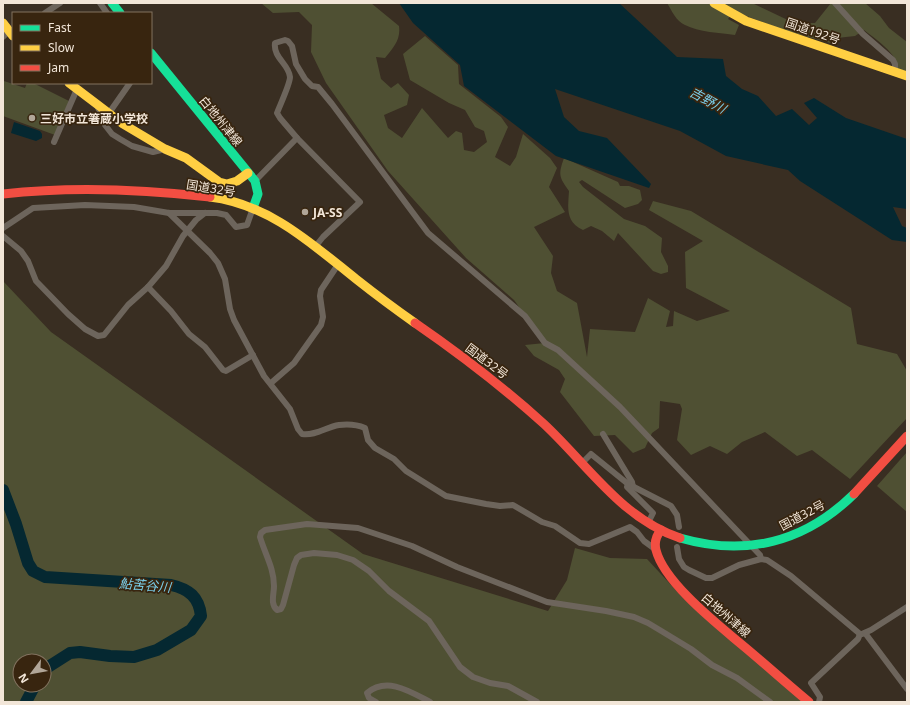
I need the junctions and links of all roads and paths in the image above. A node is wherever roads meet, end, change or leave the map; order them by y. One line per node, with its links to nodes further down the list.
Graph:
1 (100, 3): 7 (street)
2 (112, 3): 8 (main road)
3 (714, 3): 10 (main road, 国道192号)
4 (835, 3): 10 (street)
5 (58, 5): 6 (street)
6 (47, 12)
7 (106, 12)
8 (119, 12)
9 (152, 54): 19 (main road, 白地州津線)
10 (895, 71): 11 (main road, 国道192号)
11 (907, 76)
12 (129, 84): 15 (street)
13 (73, 86): 14 (main road); 17 (street)
14 (96, 103): 15 (main road); 18 (street)
15 (109, 113): 18 (main road)
16 (297, 138): 20 (street); 28 (street); 42 (street)
17 (54, 142)
18 (165, 149): 19 (main road)
19 (248, 173): 20 (main road, 白地州津線)
20 (255, 181): 22 (main road)
21 (3, 194): 22 (main road, 国道32号)
22 (253, 208): 24 (street); 28 (main road, 国道32号)
23 (168, 212): 24 (street); 25 (street); 26 (street)
24 (205, 213): 26 (street)
25 (3, 228)
26 (188, 230): 30 (street); 31 (street)
27 (3, 236): 30 (street)
28 (315, 247): 29 (main road, 国道32号)
29 (337, 266): 32 (street); 35 (main road, 国道32号)
30 (148, 286): 31 (street)
31 (253, 355): 32 (street)
32 (271, 383): 41 (street)
33 (603, 434): 36 (street)
34 (907, 436): 39 (main road, 国道32号)
35 (582, 463): 36 (street); 37 (main road, 国道32号)
36 (631, 485): 37 (street); 38 (street)
37 (648, 522): 39 (main road, 国道32号)
38 (679, 527)
39 (661, 530): 41 (main road)
40 (677, 547): 42 (street)
41 (655, 549): 50 (main road, 白地州津線)
42 (761, 559): 44 (street)
43 (907, 607): 44 (street)
44 (862, 633): 45 (street); 51 (street)
45 (907, 689)
46 (376, 702): 47 (street)
47 (430, 702)
48 (537, 702): 49 (street)
49 (770, 702)
50 (809, 702)
51 (818, 702)

